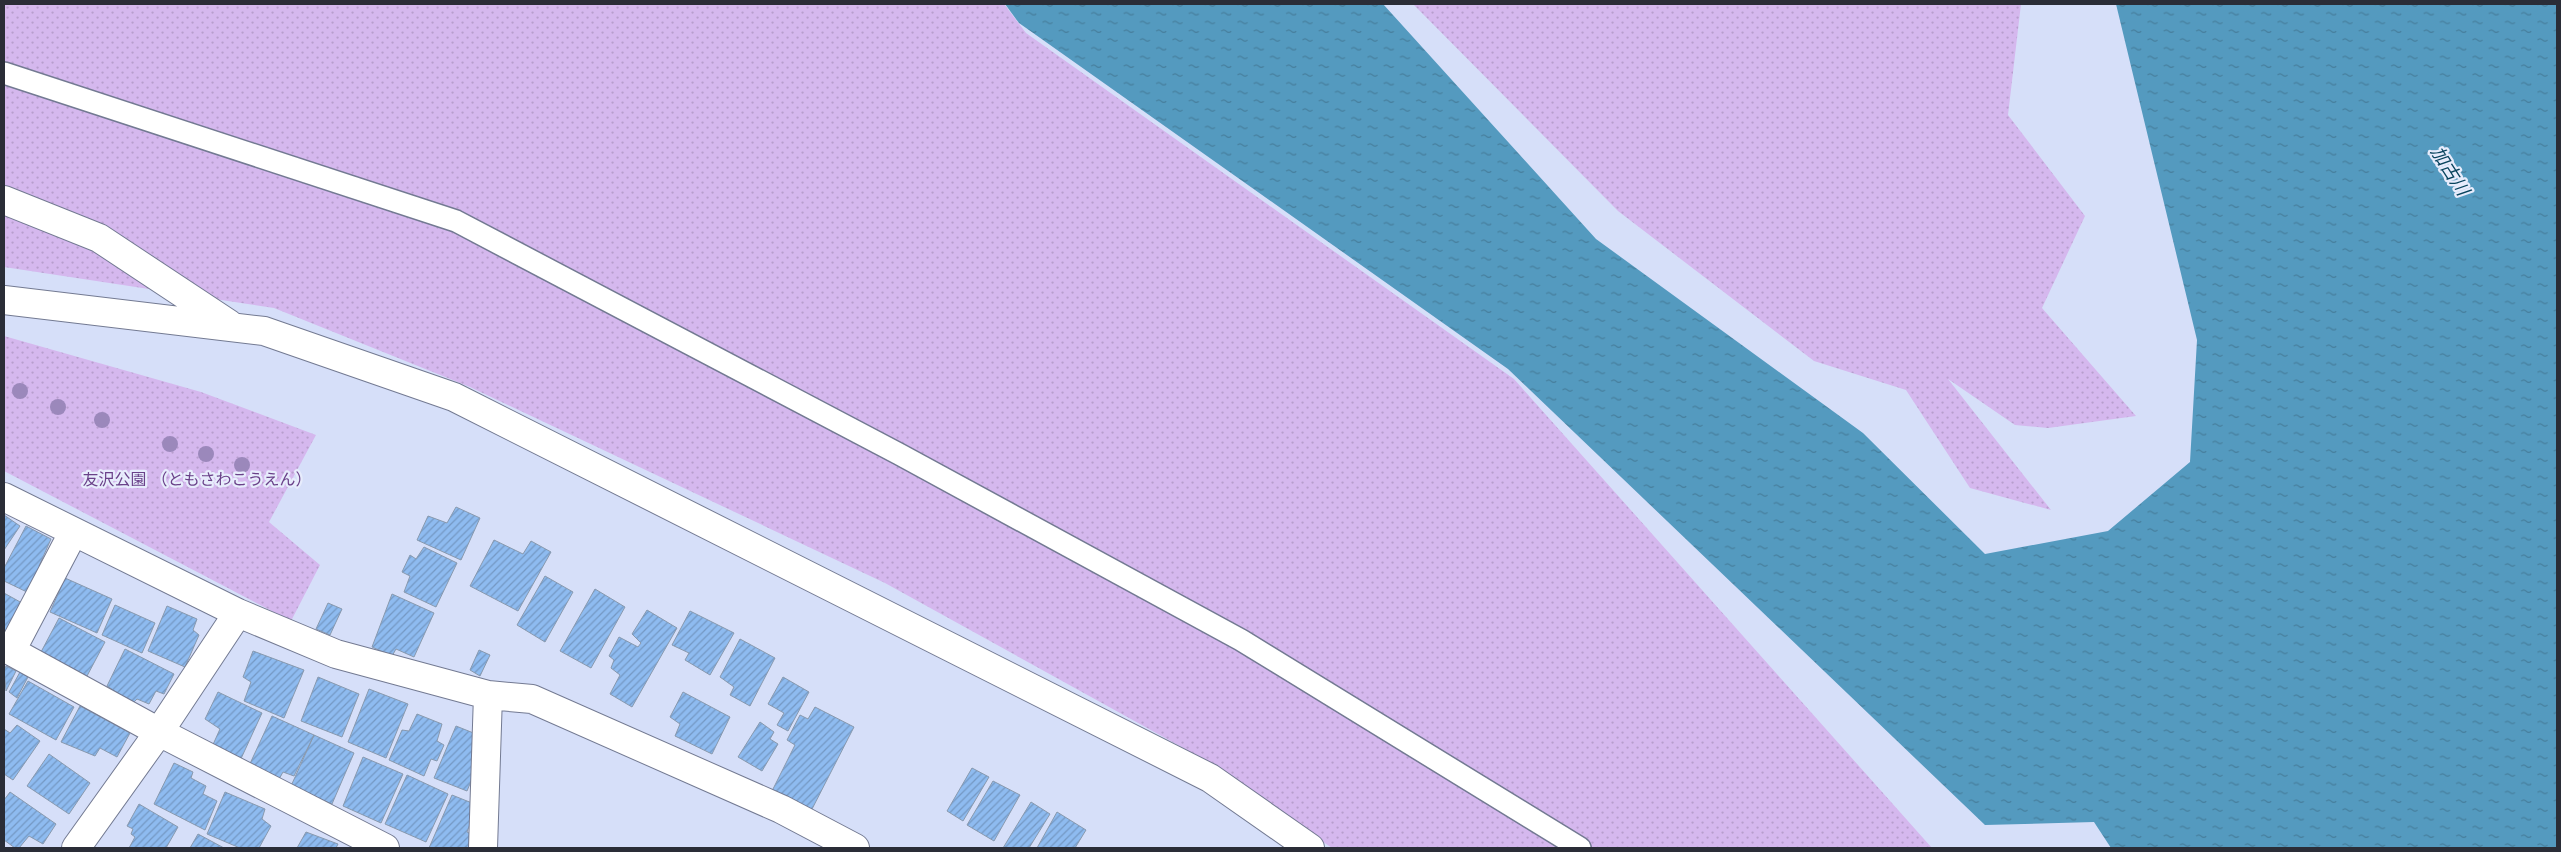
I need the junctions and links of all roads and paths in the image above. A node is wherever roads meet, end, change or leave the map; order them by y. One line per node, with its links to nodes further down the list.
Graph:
1 (4, 73): 15 (lane)
2 (4, 200): 4 (street)
3 (4, 300): 4 (street)
4 (234, 328): 14 (street)
5 (4, 497): 6 (street)
6 (72, 533): 7 (street); 9 (street)
7 (238, 613): 8 (street); 9 (street)
8 (488, 695): 12 (street); 13 (street)
9 (159, 732): 10 (street); 11 (street)
10 (76, 848)
11 (386, 848)
12 (483, 848)
13 (855, 848)
14 (1310, 848)
15 (1580, 848)

